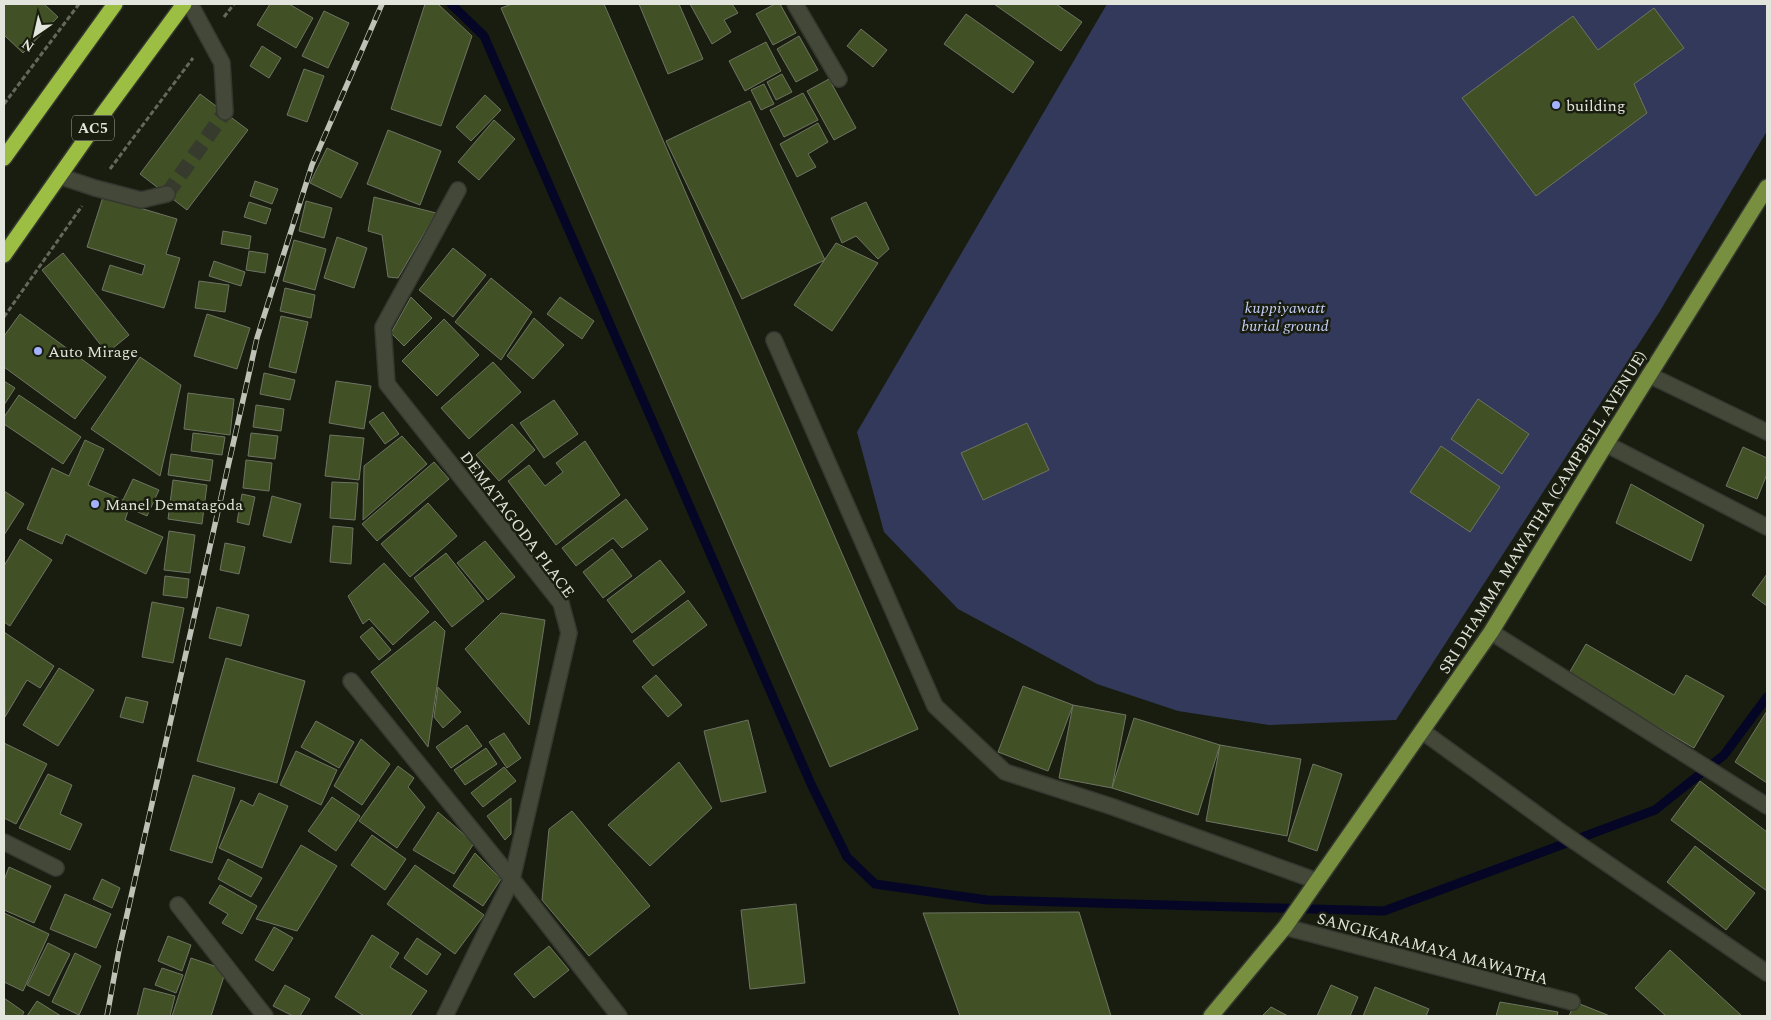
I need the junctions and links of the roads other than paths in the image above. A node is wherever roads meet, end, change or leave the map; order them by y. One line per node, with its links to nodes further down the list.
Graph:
1 (115, 4): 7 (highway)
2 (184, 4): 8 (highway, AC5)
3 (190, 4): 6 (street)
4 (795, 4): 5 (street)
5 (839, 79)
6 (225, 112)
7 (4, 158)
8 (59, 176): 11 (street); 12 (highway, AC5)
9 (1767, 187): 14 (main road, SRI DHAMMA MAWATHA (CAMPBELL AVENUE))
10 (458, 190): 24 (street, DEMATAGODA PLACE)
11 (167, 194)
12 (4, 255)
13 (774, 340): 25 (street)
14 (1649, 375): 15 (street); 16 (main road, SRI DHAMMA MAWATHA (CAMPBELL AVENUE))
15 (1767, 432)
16 (1606, 444): 17 (street); 18 (main road, SRI DHAMMA MAWATHA (CAMPBELL AVENUE))
17 (1767, 527)
18 (1491, 632): 20 (main road, SRI DHAMMA MAWATHA (CAMPBELL AVENUE)); 21 (street)
19 (351, 681): 24 (street)
20 (1422, 731): 25 (main road, SRI DHAMMA MAWATHA (CAMPBELL AVENUE)); 28 (street)
21 (1767, 806)
22 (4, 842): 23 (street)
23 (56, 868)
24 (512, 879): 31 (street, DEMATAGODA PLACE); 32 (street)
25 (1317, 881): 27 (main road, SRI DHAMMA MAWATHA (CAMPBELL AVENUE))
26 (178, 906): 30 (street)
27 (1287, 924): 29 (street, SANGIKARAMAYA MAWATHA); 33 (main road, SRI DHAMMA MAWATHA (CAMPBELL AVENUE))
28 (1767, 973)
29 (1572, 1002)
30 (265, 1016)
31 (445, 1016)
32 (619, 1016)
33 (1211, 1016)

